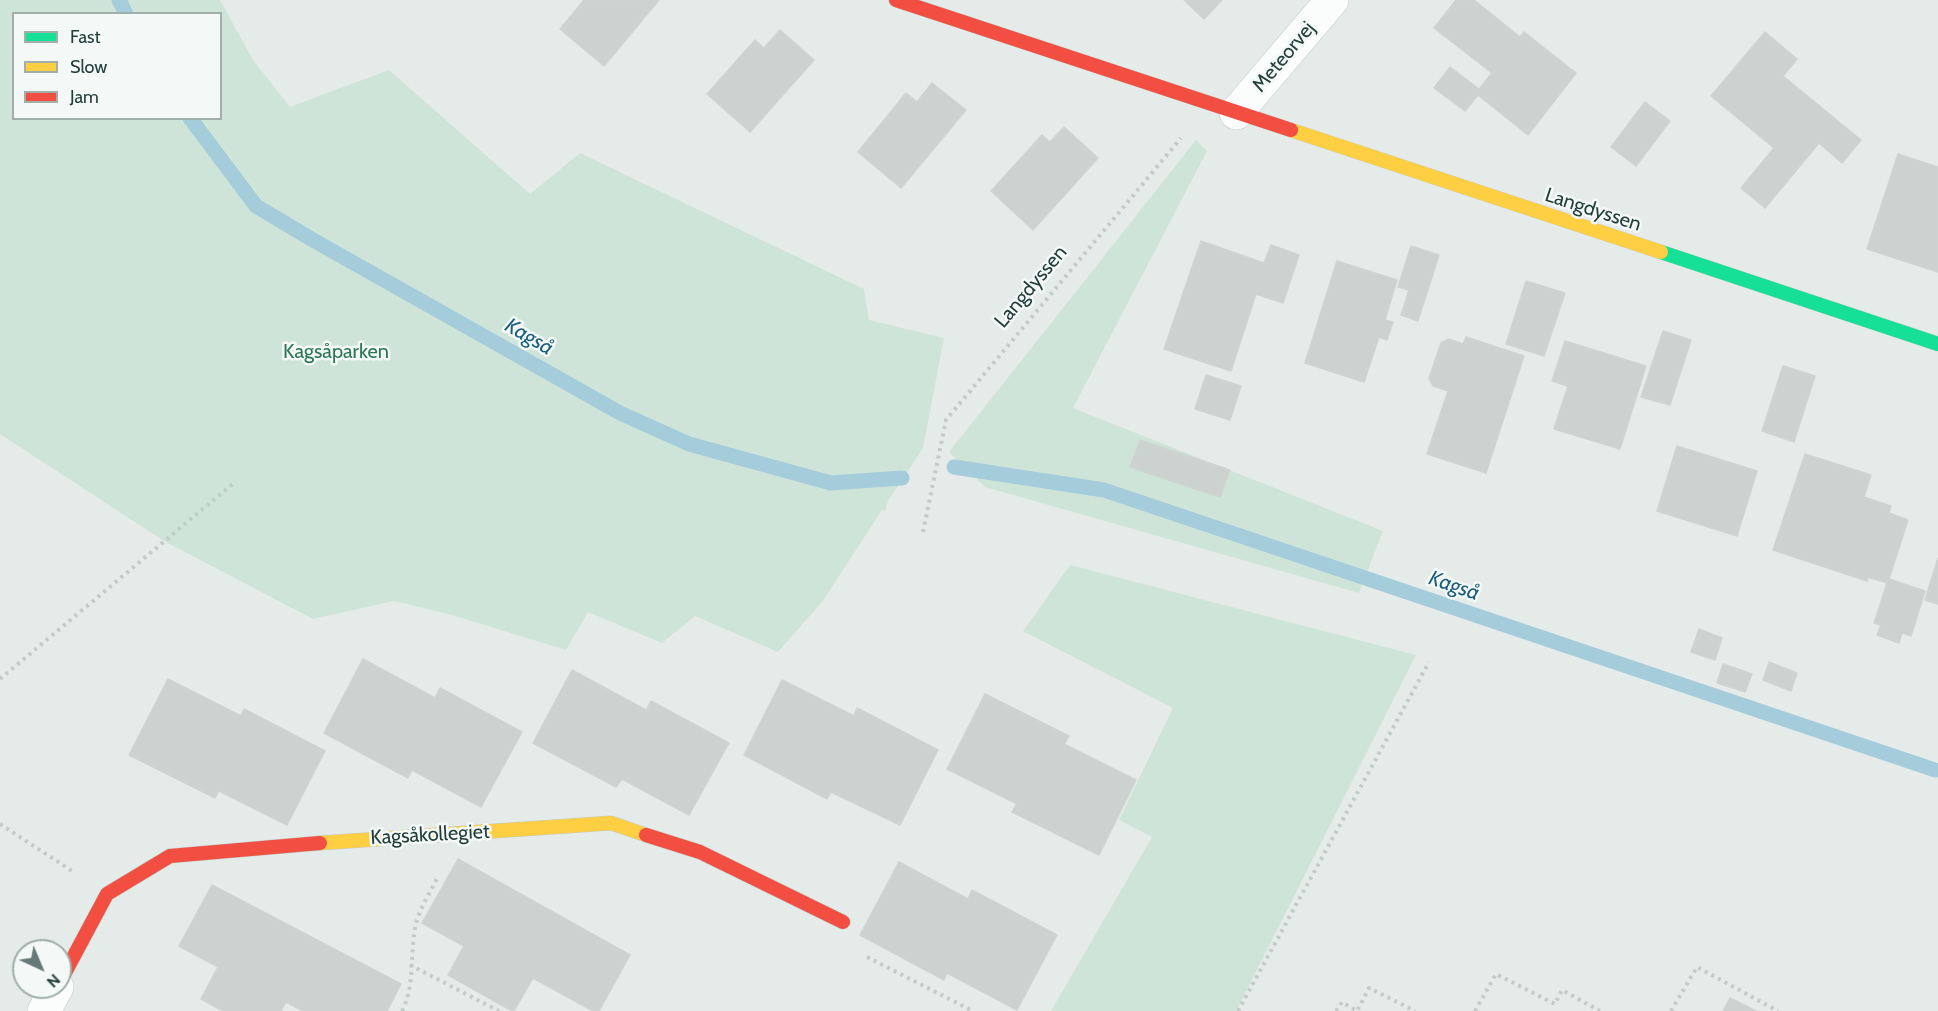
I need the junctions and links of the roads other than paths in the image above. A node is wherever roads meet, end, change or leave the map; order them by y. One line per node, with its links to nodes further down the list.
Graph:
1 (896, 0): 3 (street, Langdyssen)
2 (1332, 0): 3 (street, Meteorvej)
3 (1236, 113): 4 (street, Langdyssen)
4 (1938, 344)
5 (843, 922): 6 (street, Kagsåkollegiet)
6 (72, 960)

